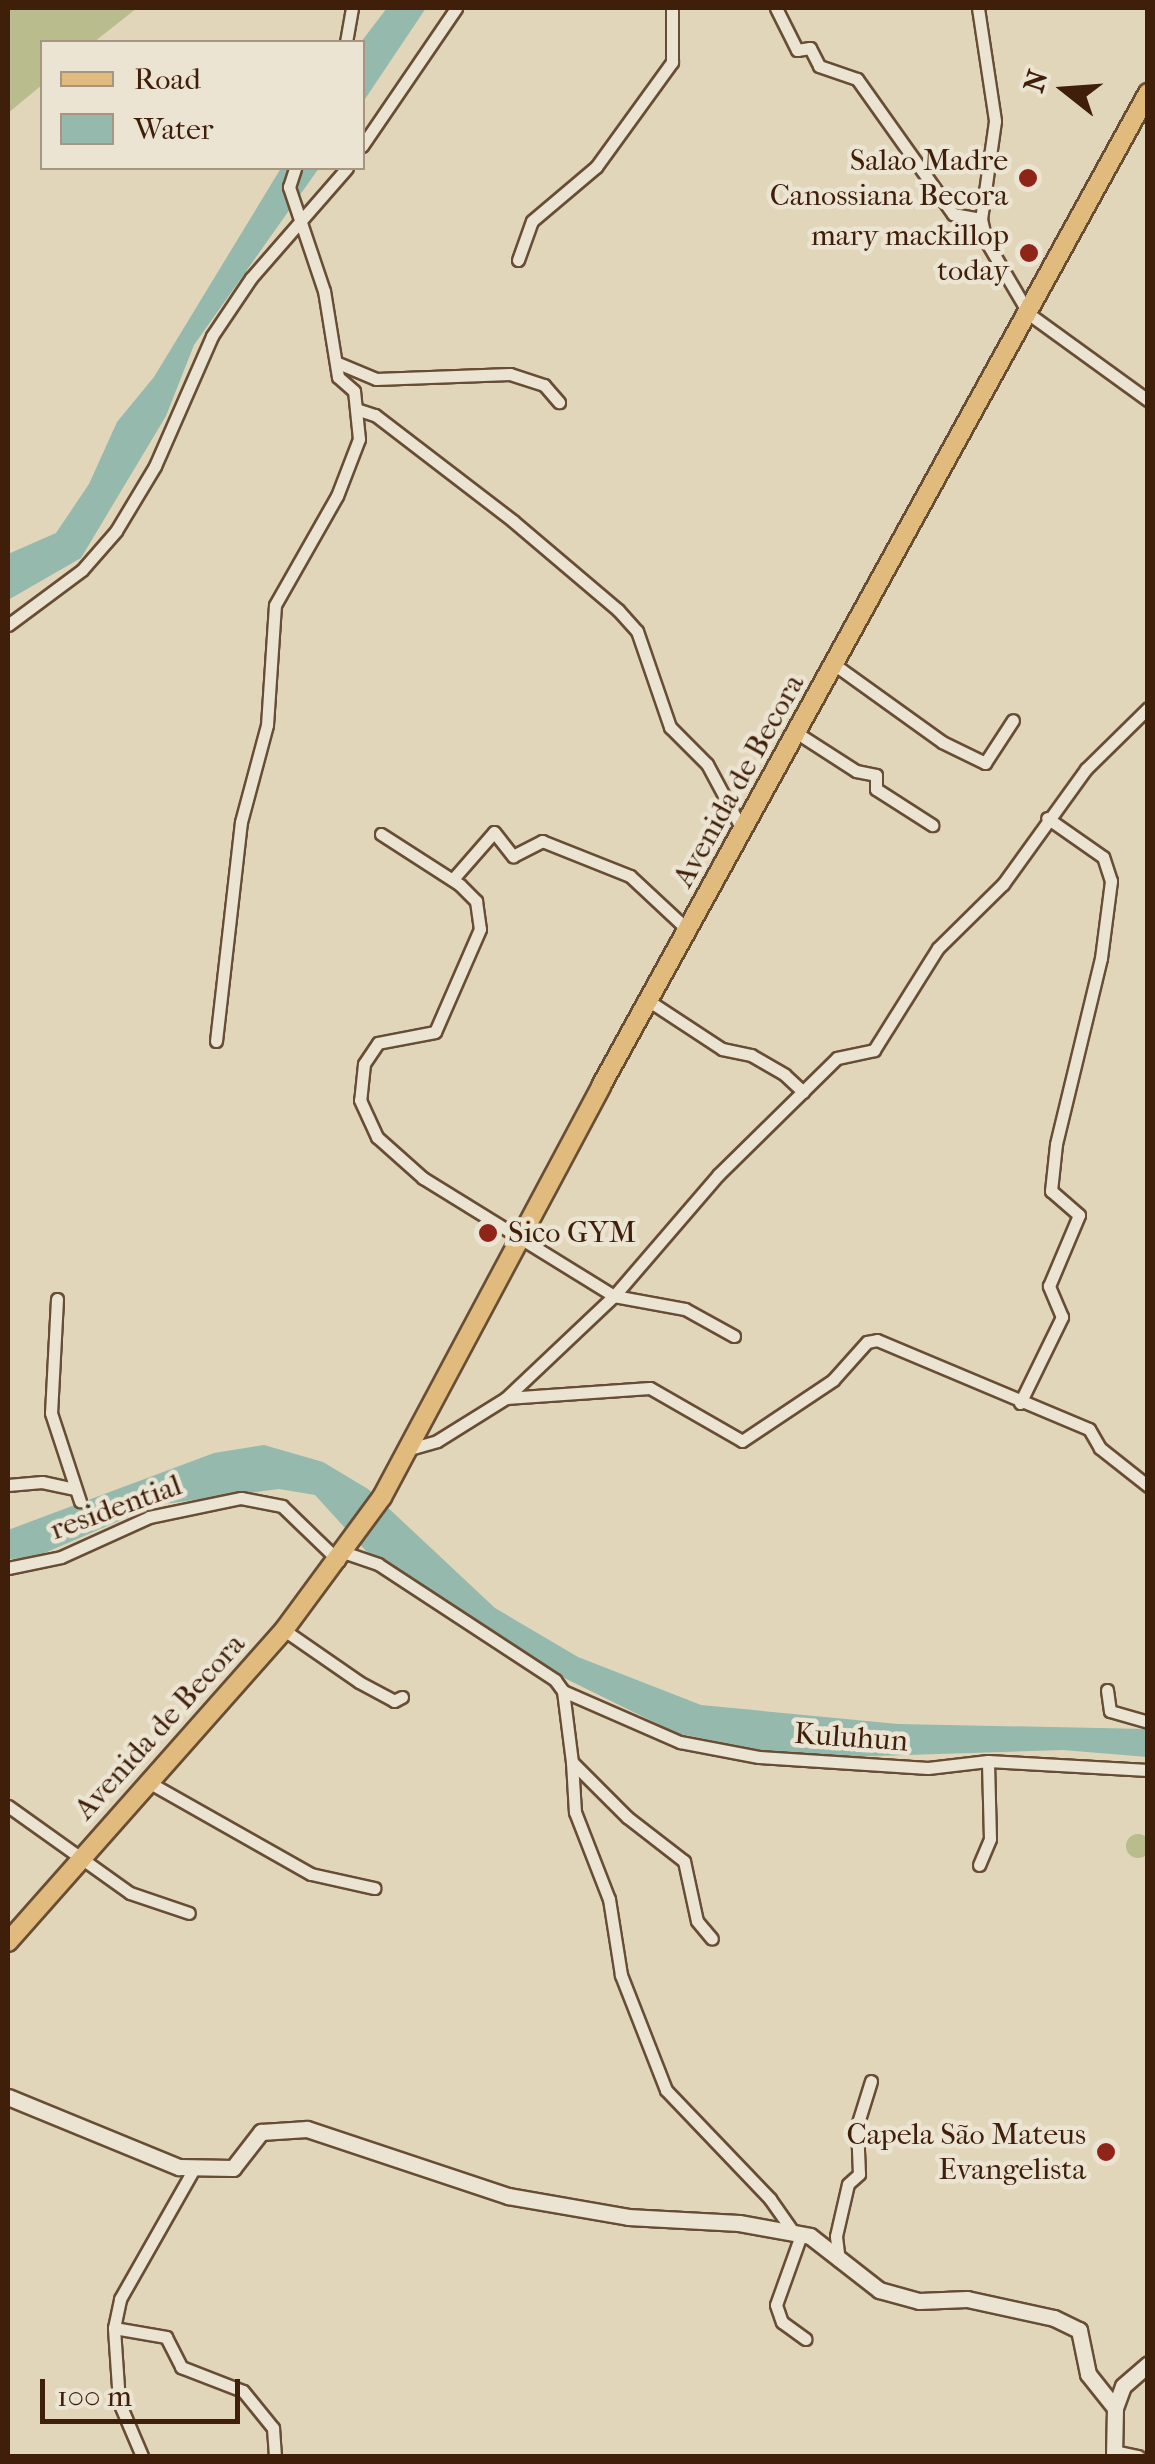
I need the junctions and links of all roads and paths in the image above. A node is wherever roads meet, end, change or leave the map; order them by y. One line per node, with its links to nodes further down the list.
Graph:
1 (352, 8): 6 (street)
2 (456, 8): 8 (street)
3 (672, 8): 13 (street)
4 (776, 8): 12 (street)
5 (978, 8): 12 (street)
6 (346, 40)
7 (1148, 93): 14 (main road, Avenida de Becora)
8 (365, 142)
9 (293, 170): 11 (street)
10 (345, 170): 11 (street)
11 (300, 219): 15 (street); 19 (street)
12 (981, 219): 14 (street)
13 (518, 260)
14 (1029, 314): 16 (street); 20 (main road, Avenida de Becora)
15 (338, 363): 17 (street); 18 (street)
16 (1148, 400)
17 (559, 402)
18 (356, 409): 26 (street); 31 (street)
19 (8, 626)
20 (835, 665): 22 (street); 23 (main road, Avenida de Becora)
21 (1148, 708): 24 (street)
22 (1013, 720)
23 (797, 733): 25 (street); 26 (main road, Avenida de Becora)
24 (1047, 818): 32 (street); 38 (street)
25 (932, 825)
26 (743, 830): 29 (main road, Avenida de Becora)
27 (382, 834): 28 (street)
28 (453, 880): 29 (street); 33 (street)
29 (688, 930): 30 (main road, Avenida de Becora)
30 (648, 1000): 32 (street); 33 (main road, Avenida de Becora)
31 (216, 1041)
32 (802, 1092): 34 (street)
33 (522, 1236): 34 (street); 39 (main road, Avenida de Becora)
34 (614, 1296): 36 (street); 37 (street)
35 (58, 1299): 40 (street)
36 (734, 1336)
37 (506, 1398): 38 (street); 39 (street)
38 (1020, 1402): 41 (street)
39 (406, 1450): 42 (main road, Avenida de Becora)
40 (8, 1484)
41 (1148, 1486)
42 (345, 1553): 43 (street, residential); 44 (main road, Avenida de Becora); 46 (street, residential)
43 (8, 1568)
44 (284, 1630): 47 (street); 52 (main road, Avenida de Becora)
45 (1107, 1690): 48 (street)
46 (562, 1691): 49 (street, Kuluhun); 50 (street)
47 (402, 1697)
48 (1148, 1722)
49 (988, 1761): 51 (street, Kuluhun); 55 (street)
50 (572, 1762): 58 (street); 63 (street)
51 (1148, 1770)
52 (150, 1783): 54 (main road, Avenida de Becora); 56 (street)
53 (8, 1806): 54 (street)
54 (77, 1861): 57 (street); 59 (main road, Avenida de Becora)
55 (979, 1865)
56 (374, 1888)
57 (189, 1913)
58 (712, 1939)
59 (8, 1942)
60 (871, 2081): 64 (street)
61 (8, 2096): 62 (street)
62 (194, 2170): 63 (street); 65 (street)
63 (798, 2234): 64 (street); 66 (street)
64 (839, 2262): 68 (street)
65 (114, 2328): 70 (street); 71 (street)
66 (805, 2339)
67 (1148, 2364): 68 (street)
68 (1115, 2408): 69 (street)
69 (1114, 2454): 72 (street)
70 (142, 2456)
71 (276, 2456)
72 (1138, 2456)

